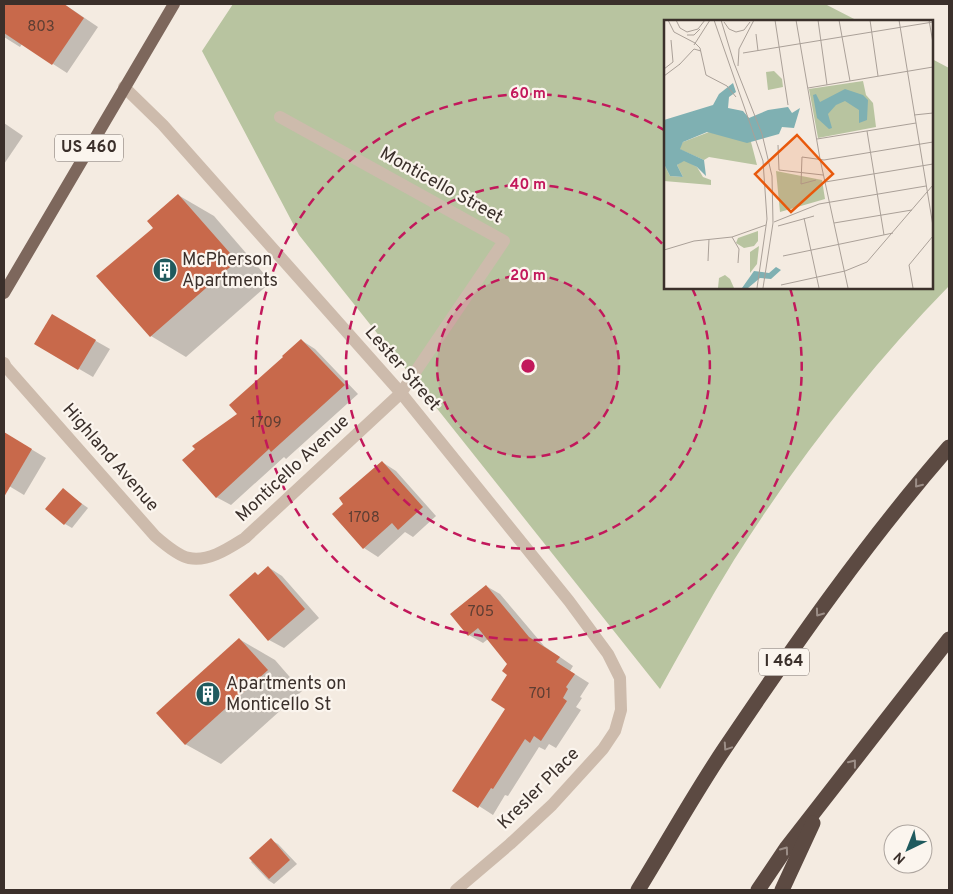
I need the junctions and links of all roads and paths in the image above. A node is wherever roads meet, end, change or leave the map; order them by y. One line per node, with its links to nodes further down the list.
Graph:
1 (174, 4): 2 (main road, US 460)
2 (124, 87): 4 (main road, US 460); 6 (street, Lester Street)
3 (280, 117): 6 (street, Monticello Street)
4 (4, 293)
5 (4, 363): 8 (street, Highland Avenue)
6 (400, 393): 8 (street, Monticello Avenue); 10 (street, Lester Street)
7 (949, 447): 13 (highway, I 464, one-way to 13)
8 (202, 558)
9 (949, 639): 11 (highway, one-way to 9)
10 (621, 695): 12 (street, Kresler Place)
11 (824, 802): 14 (highway, one-way to 11); 15 (highway)
12 (456, 890)
13 (638, 890)
14 (758, 890)
15 (782, 890)

